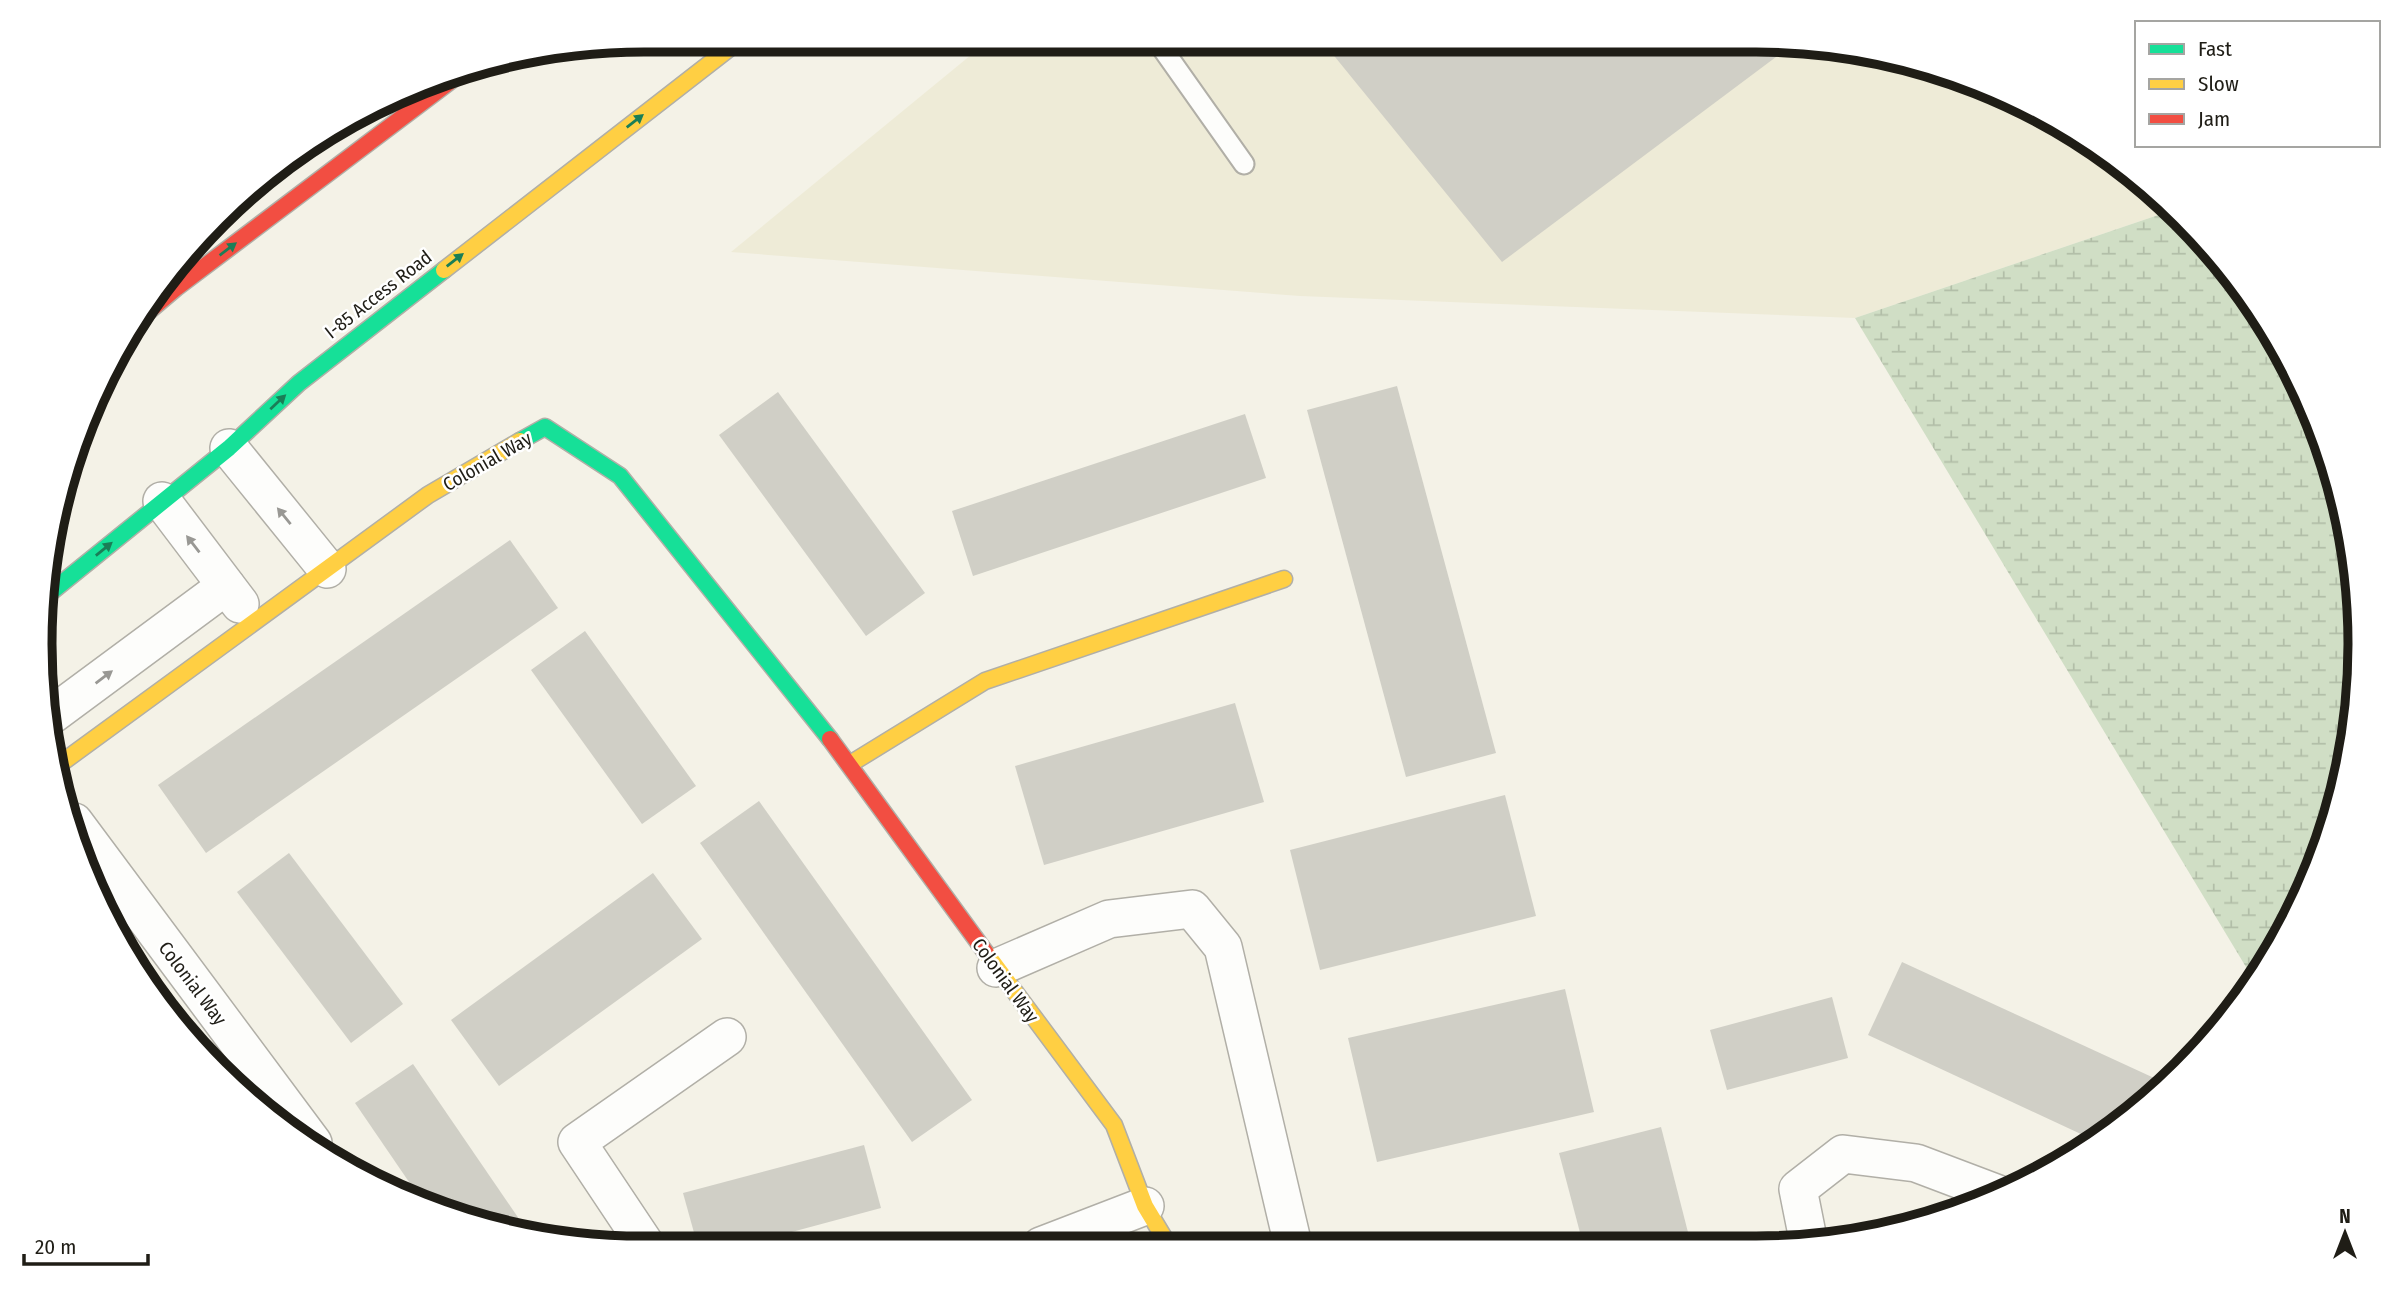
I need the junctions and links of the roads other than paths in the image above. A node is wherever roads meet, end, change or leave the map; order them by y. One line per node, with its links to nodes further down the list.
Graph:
1 (725, 52): 6 (main road, I-85 Access Road, one-way to 1)
2 (1165, 52): 4 (lane)
3 (438, 90): 5 (main road, one-way to 3)
4 (1244, 164)
5 (166, 296)
6 (229, 448): 7 (main road, I-85 Access Road); 8 (street, one-way to 6)
7 (162, 501): 10 (street, one-way to 7); 11 (main road, I-85 Access Road, one-way to 7)
8 (327, 569): 12 (main road, Colonial Way); 15 (main road, Colonial Way)
9 (1284, 579): 15 (main road)
10 (226, 586): 12 (street); 13 (street, one-way to 10)
11 (56, 588)
12 (255, 624): 14 (main road, Colonial Way)
13 (57, 711)
14 (64, 761)
15 (850, 764): 17 (main road, Colonial Way)
16 (84, 836): 19 (street, Colonial Way)
17 (996, 968): 21 (main road, Colonial Way); 26 (street)
18 (727, 1037): 23 (street)
19 (300, 1125)
20 (1986, 1190): 22 (street)
21 (1145, 1206): 24 (street); 25 (main road, Colonial Way)
22 (1807, 1234)
23 (640, 1236)
24 (1067, 1236)
25 (1163, 1236)
26 (1291, 1236)

